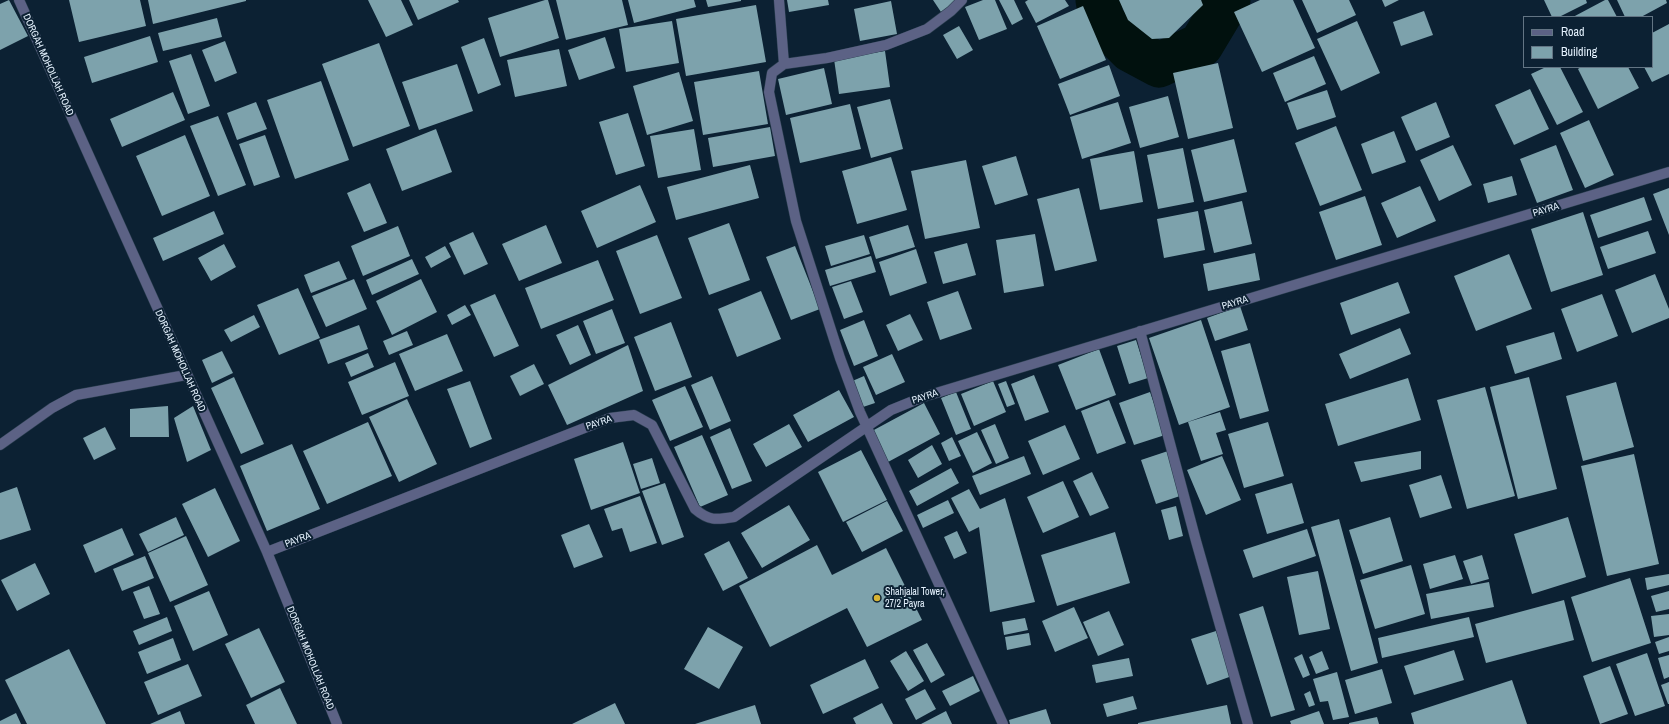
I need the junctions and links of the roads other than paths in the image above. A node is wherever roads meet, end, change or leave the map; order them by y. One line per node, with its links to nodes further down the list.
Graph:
1 (19, 0): 7 (street, DORGAH MOHOLLAH ROAD)
2 (779, 0): 4 (street)
3 (962, 0): 4 (street)
4 (784, 64): 8 (street)
5 (1669, 172): 6 (street, PAYRA)
6 (1140, 331): 8 (street, PAYRA); 13 (street)
7 (186, 375): 9 (street); 10 (street, DORGAH MOHOLLAH ROAD)
8 (866, 427): 10 (street, PAYRA); 12 (street)
9 (0, 445)
10 (267, 552): 11 (street, DORGAH MOHOLLAH ROAD)
11 (338, 724)
12 (1002, 724)
13 (1248, 724)

